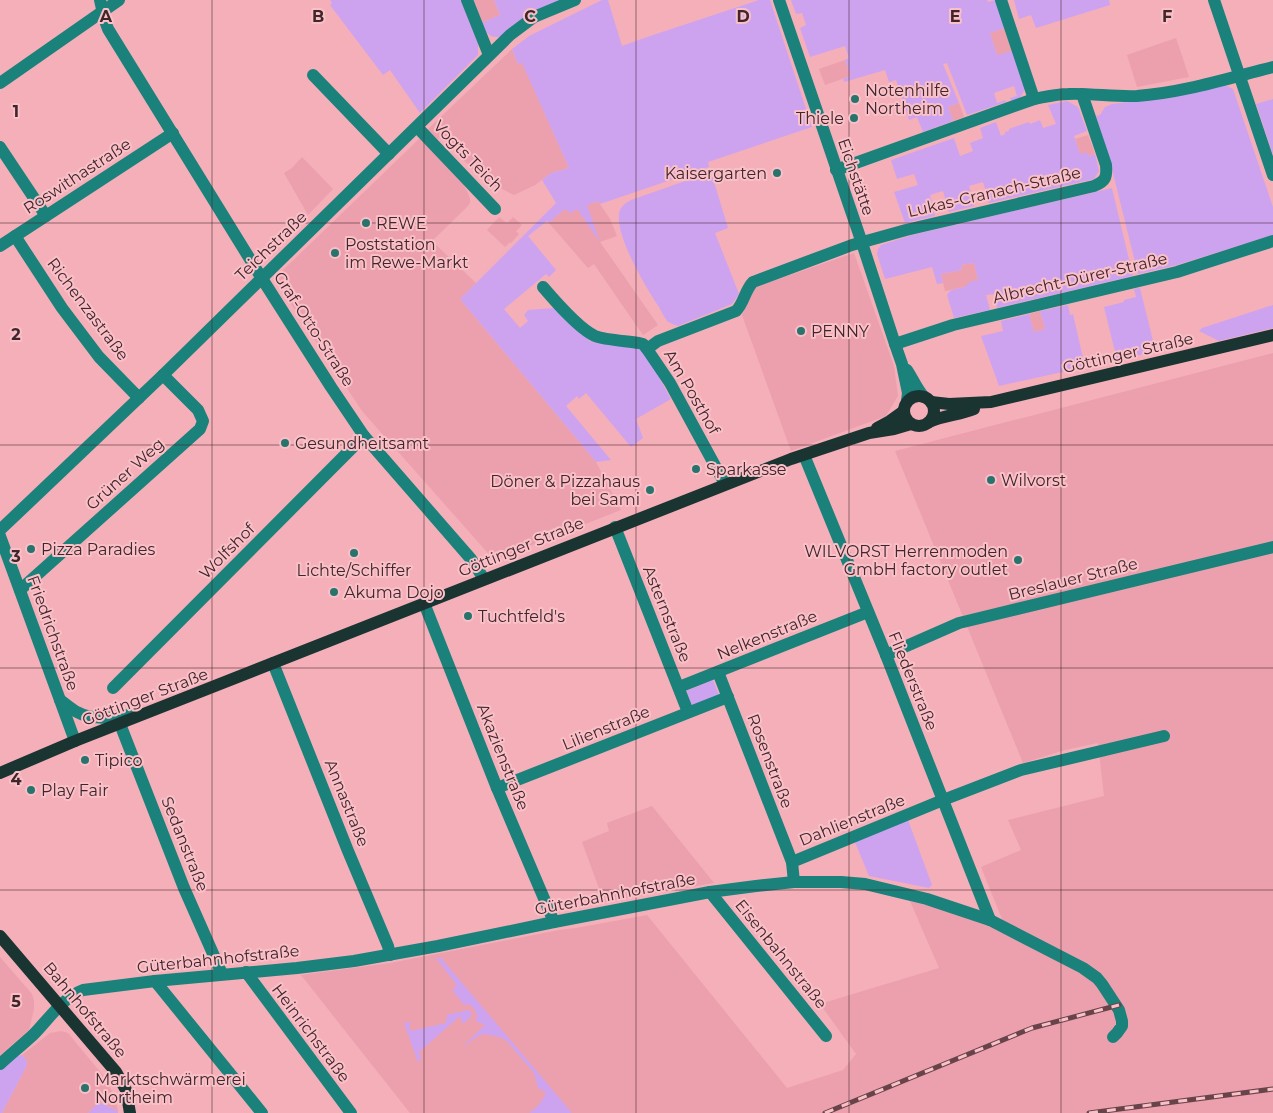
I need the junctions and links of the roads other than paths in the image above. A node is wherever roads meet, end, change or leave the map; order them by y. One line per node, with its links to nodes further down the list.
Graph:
1 (119, 0): 7 (street)
2 (467, 0): 8 (street)
3 (575, 0): 8 (street, Teichstraße)
4 (779, 0): 19 (street, Eichstätte)
5 (1001, 0): 14 (street)
6 (1214, 0): 11 (street)
7 (101, 6): 12 (street); 16 (street, Graf-Otto-Straße)
8 (489, 55): 15 (street, Teichstraße)
9 (1273, 67): 11 (street)
10 (312, 75): 18 (street)
11 (1239, 75): 13 (street); 20 (street)
12 (0, 83)
13 (1082, 94): 14 (street); 25 (street, Lukas-Cranach-Straße)
14 (1034, 99): 19 (street)
15 (416, 127): 18 (street, Teichstraße); 21 (street, Vogts Teich)
16 (172, 133): 22 (street, Roswithastraße); 27 (street, Graf-Otto-Straße)
17 (0, 147): 22 (street)
18 (389, 154): 27 (street, Teichstraße)
19 (836, 170): 25 (street, Eichstätte)
20 (1273, 175)
21 (495, 208)
22 (46, 216): 23 (street, Roswithastraße)
23 (15, 236): 26 (street, Roswithastraße); 34 (street, Richenzastraße)
24 (1273, 241): 30 (street, Albrecht-Dürer-Straße)
25 (862, 243): 30 (street, Eichstätte); 31 (street)
26 (0, 246)
27 (261, 277): 33 (street, Teichstraße); 41 (street, Graf-Otto-Straße)
28 (543, 287): 31 (street, Am Posthof)
29 (1273, 335): 36 (main road, Göttinger Straße)
30 (895, 344): 32 (street, Eichstätte)
31 (647, 349): 43 (street, Am Posthof)
32 (902, 364): 35 (street, Eichstätte); 37 (street, Eichstätte)
33 (163, 374): 34 (street, Teichstraße); 49 (street, Grüner Weg)
34 (139, 398): 45 (street, Teichstraße)
35 (928, 399): 36 (main road, Göttinger Straße); 37 (main road, Göttinger Straße); 38 (main road)
36 (991, 402): 38 (main road, Göttinger Straße)
37 (906, 406): 39 (main road); 40 (main road, Göttinger Straße)
38 (929, 422): 39 (main road, Göttinger Straße)
39 (911, 424): 40 (main road, Göttinger Straße)
40 (869, 433): 42 (main road, Göttinger Straße)
41 (364, 436): 48 (street, Graf-Otto-Straße); 56 (street, Wolfshof)
42 (804, 455): 43 (main road, Göttinger Straße); 51 (street, Fliederstraße)
43 (725, 484): 44 (main road, Göttinger Straße)
44 (615, 528): 48 (main road, Göttinger Straße); 55 (street, Asternstraße)
45 (0, 530)
46 (0, 536): 49 (street, Friedrichstraße)
47 (1273, 547): 52 (street, Breslauer Straße)
48 (484, 579): 50 (main road, Göttinger Straße)
49 (20, 590): 58 (street, Friedrichstraße)
50 (424, 603): 53 (main road, Göttinger Straße); 65 (street, Akazienstraße)
51 (868, 612): 52 (street, Fliederstraße); 54 (street, Nelkenstraße)
52 (886, 655): 66 (street, Fliederstraße)
53 (273, 663): 60 (main road, Göttinger Straße); 73 (street, Annastraße)
54 (718, 672): 55 (street, Nelkenstraße); 57 (street, Rosenstraße)
55 (679, 687): 59 (street, Asternstraße)
56 (113, 688)
57 (728, 697): 59 (street, Lilienstraße); 67 (street, Rosenstraße)
58 (60, 700): 60 (street); 63 (street, Friedrichstraße)
59 (688, 712): 65 (street, Lilienstraße)
60 (145, 714): 61 (main road, Göttinger Straße)
61 (120, 724): 63 (main road, Göttinger Straße); 75 (street, Sedanstraße)
62 (1164, 736): 66 (street, Dahlienstraße)
63 (75, 741): 64 (main road, Göttinger Straße)
64 (0, 773)
65 (497, 788): 71 (street, Akazienstraße)
66 (943, 800): 67 (street, Dahlienstraße); 70 (street, Fliederstraße)
67 (792, 862): 68 (street, Dahlienstraße)
68 (794, 882): 69 (street, Güterbahnhofstraße); 70 (street, Güterbahnhofstraße)
69 (710, 892): 71 (street, Güterbahnhofstraße); 78 (street, Eisenbahnstraße)
70 (990, 920): 79 (street, Güterbahnhofstraße)
71 (554, 922): 73 (street, Güterbahnhofstraße)
72 (0, 936): 77 (main road, Bahnhofstraße)
73 (390, 954): 74 (street, Güterbahnhofstraße)
74 (246, 972): 75 (street, Güterbahnhofstraße); 83 (street, Heinrichstraße)
75 (222, 974): 76 (street, Güterbahnhofstraße)
76 (155, 981): 77 (street, Güterbahnhofstraße); 82 (street)
77 (60, 1006): 80 (street, Güterbahnhofstraße); 81 (main road, Bahnhofstraße)
78 (826, 1036)
79 (1113, 1036)
80 (0, 1064)
81 (130, 1109)
82 (262, 1113)
83 (351, 1113)

